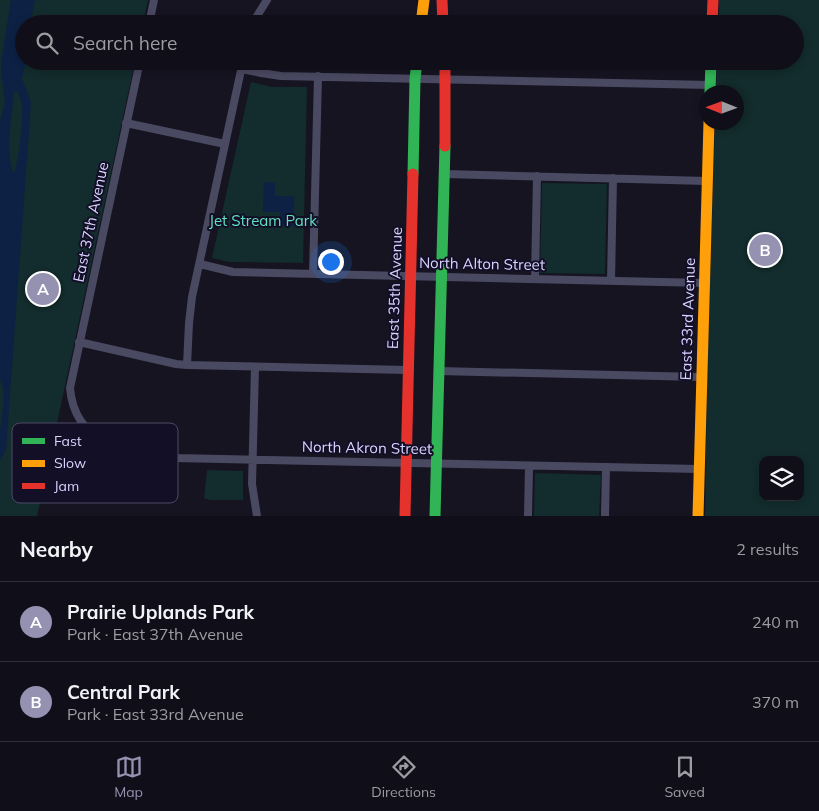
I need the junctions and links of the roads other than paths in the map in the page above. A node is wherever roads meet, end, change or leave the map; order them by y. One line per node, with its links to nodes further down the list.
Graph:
1 (154, 0): 6 (street)
2 (267, 0): 7 (street)
3 (424, 0): 8 (street)
4 (442, 0): 9 (street)
5 (713, 0): 10 (street)
6 (150, 15)
7 (258, 15)
8 (422, 15)
9 (443, 15)
10 (712, 15)
11 (138, 70): 22 (street, East 37th Avenue)
12 (241, 70): 24 (street)
13 (260, 70): 17 (street)
14 (416, 70): 18 (street, East 35th Avenue)
15 (445, 70): 19 (street)
16 (711, 70): 20 (street)
17 (318, 76): 18 (street); 30 (street)
18 (415, 80): 19 (street); 31 (street, East 35th Avenue)
19 (446, 80): 21 (street); 25 (street)
20 (710, 85)
21 (699, 89)
22 (126, 123): 24 (street); 36 (street, East 37th Avenue)
23 (709, 130): 28 (street, East 33rd Avenue)
24 (226, 144): 29 (street)
25 (444, 174): 26 (street); 32 (street)
26 (537, 176): 27 (street); 33 (street)
27 (613, 178): 28 (street); 34 (street)
28 (707, 180): 35 (street, East 33rd Avenue)
29 (200, 264): 30 (street, North Alton Street); 37 (street)
30 (313, 274): 31 (street, North Alton Street)
31 (410, 276): 32 (street, North Alton Street); 39 (street, East 35th Avenue)
32 (441, 276): 33 (street, North Alton Street); 40 (street)
33 (535, 279): 34 (street, North Alton Street)
34 (611, 280): 35 (street, North Alton Street)
35 (705, 283): 41 (street, East 33rd Avenue)
36 (79, 342): 37 (street); 42 (street, East 37th Avenue)
37 (188, 365): 38 (street)
38 (255, 367): 39 (street); 45 (street)
39 (407, 370): 46 (street, East 35th Avenue)
40 (438, 371): 41 (street); 47 (street)
41 (701, 377): 50 (street, East 33rd Avenue)
42 (70, 388): 43 (street, North Akron Street)
43 (81, 423)
44 (178, 457): 45 (street, North Akron Street)
45 (253, 459): 46 (street, North Akron Street); 51 (street)
46 (405, 463): 47 (street, North Akron Street); 52 (street, East 35th Avenue)
47 (436, 464): 48 (street, North Akron Street); 53 (street)
48 (529, 466): 49 (street, North Akron Street); 54 (street)
49 (606, 467): 50 (street, North Akron Street); 55 (street)
50 (699, 470): 56 (street, East 33rd Avenue)
51 (257, 516)
52 (405, 516)
53 (435, 516)
54 (528, 516)
55 (605, 516)
56 (698, 516)

